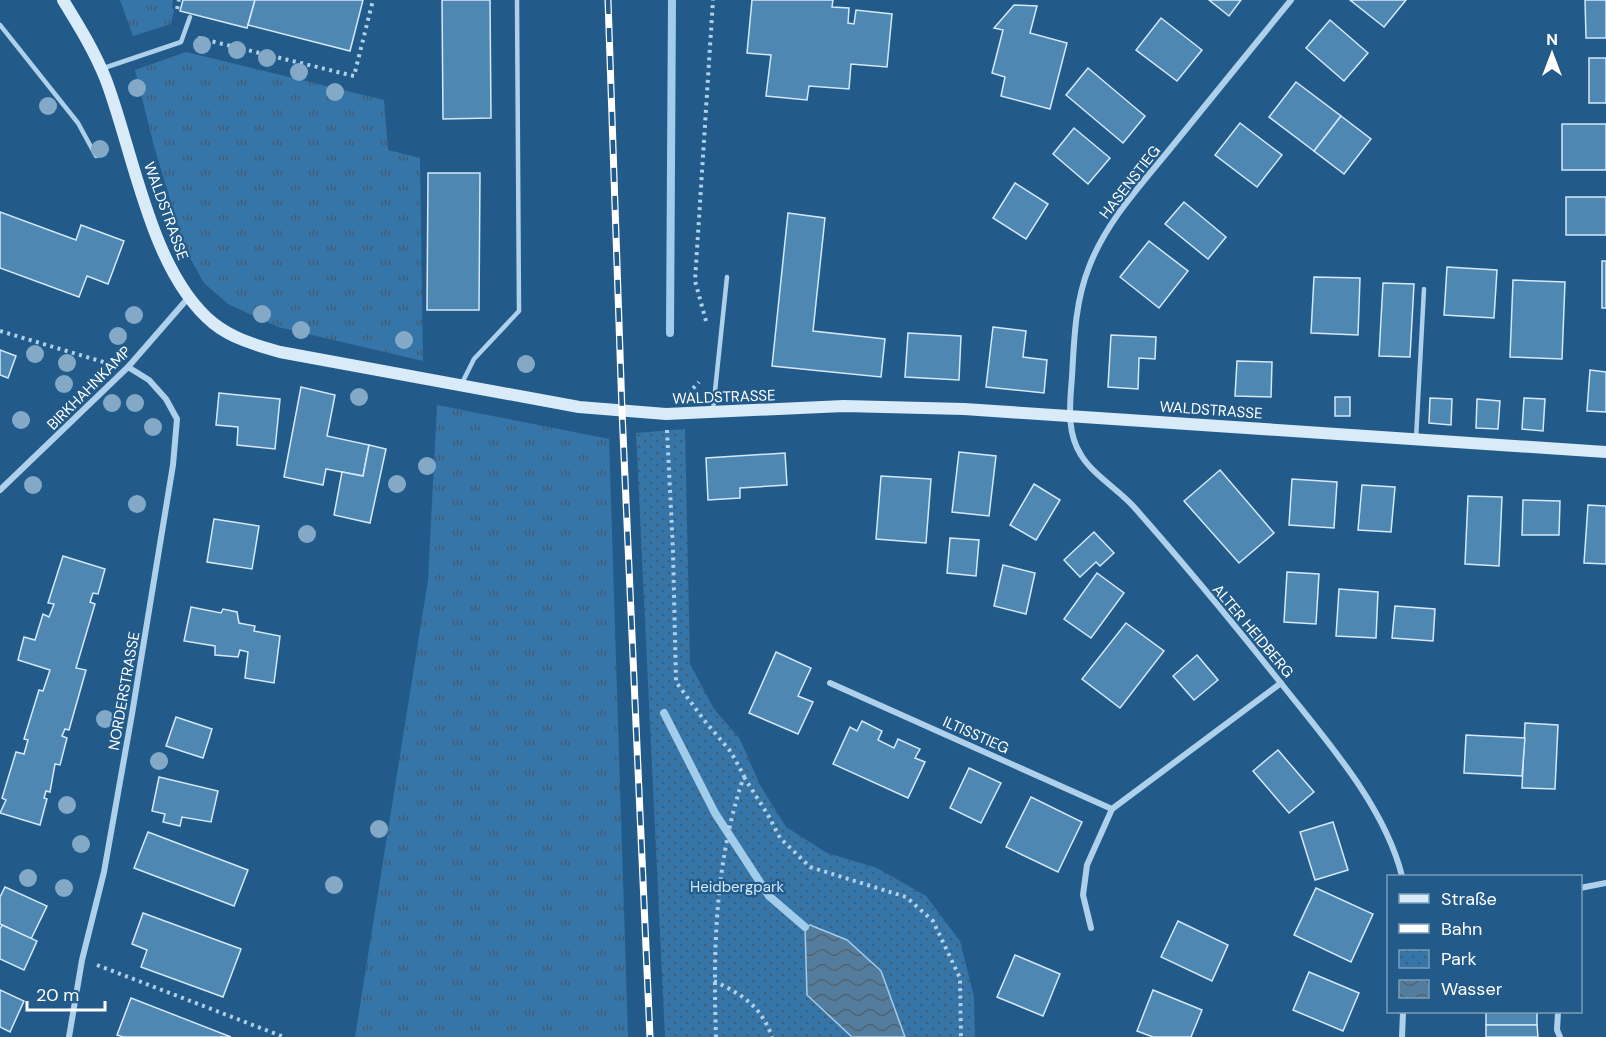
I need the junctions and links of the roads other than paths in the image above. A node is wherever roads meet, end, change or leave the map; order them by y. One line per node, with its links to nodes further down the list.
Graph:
1 (63, 0): 6 (street, WALDSTRASSE)
2 (517, 0): 12 (lane)
3 (1291, 0): 14 (street, HASENSTIEG)
4 (190, 17): 6 (lane)
5 (0, 25): 7 (lane)
6 (101, 69): 10 (street, WALDSTRASSE)
7 (96, 156)
8 (727, 277): 13 (lane)
9 (1424, 289): 15 (lane)
10 (189, 297): 11 (street, BIRKHAHNKAMP); 12 (street, WALDSTRASSE)
11 (128, 367): 17 (street, BIRKHAHNKAMP); 27 (street, NORDERSTRASSE)
12 (461, 385): 13 (street, WALDSTRASSE)
13 (713, 413): 14 (street, WALDSTRASSE)
14 (1069, 416): 15 (street, WALDSTRASSE); 19 (street, ALTER HEIDBERG)
15 (1416, 439): 16 (street, WALDSTRASSE)
16 (1606, 452)
17 (0, 490)
18 (830, 683): 20 (street, ILTISSTIEG)
19 (1281, 683): 20 (street); 21 (street, ALTER HEIDBERG)
20 (1112, 809): 24 (street)
21 (1402, 875)
22 (1606, 883): 23 (street)
23 (1582, 888)
24 (1091, 927)
25 (1403, 1013): 28 (street)
26 (1558, 1013): 29 (street)
27 (69, 1037)
28 (1402, 1037)
29 (1560, 1037)

